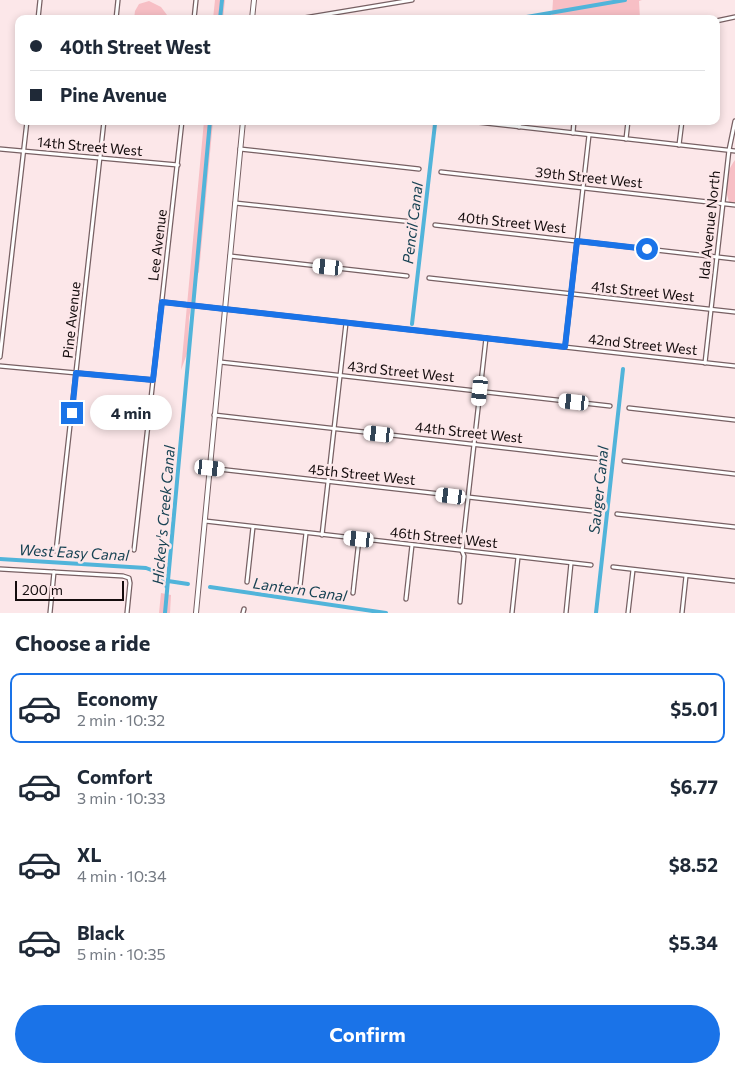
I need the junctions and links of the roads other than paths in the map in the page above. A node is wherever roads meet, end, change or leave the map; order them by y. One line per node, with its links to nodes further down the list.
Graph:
1 (40, 0): 6 (street)
2 (118, 0): 7 (street)
3 (196, 0): 8 (street)
4 (254, 0): 9 (street)
5 (412, 0): 10 (street)
6 (38, 15)
7 (116, 15)
8 (194, 15)
9 (252, 15)
10 (322, 15)
11 (735, 18): 12 (street)
12 (720, 20)
13 (735, 121): 29 (street, Ida Avenue North)
14 (26, 125): 31 (street)
15 (104, 125): 32 (street, Pine Avenue)
16 (182, 125): 33 (street, Lee Avenue)
17 (243, 125): 27 (street)
18 (502, 125): 22 (street)
19 (574, 125): 23 (street)
20 (628, 125): 25 (street)
21 (682, 125): 26 (street)
22 (519, 127): 23 (street)
23 (573, 133): 24 (street)
24 (589, 135): 25 (street); 36 (street)
25 (626, 139): 26 (street)
26 (679, 145): 29 (street)
27 (240, 149): 34 (street); 37 (street)
28 (0, 150): 31 (street, 14th Street West)
29 (729, 150): 30 (street); 38 (street, Ida Avenue North)
30 (735, 151)
31 (23, 152): 32 (street, 14th Street West); 56 (street)
32 (100, 159): 33 (street, 14th Street West); 61 (street, Pine Avenue)
33 (178, 165): 49 (street, Lee Avenue)
34 (419, 170)
35 (441, 172): 36 (street, 39th Street West)
36 (583, 188): 38 (street, 39th Street West); 42 (street)
37 (235, 202): 40 (street); 43 (street)
38 (723, 203): 39 (street, 39th Street West); 44 (street, Ida Avenue North)
39 (735, 205)
40 (413, 222)
41 (435, 225): 42 (street, 40th Street West)
42 (577, 241): 44 (street, 40th Street West); 48 (street)
43 (230, 256): 46 (street); 50 (street)
44 (717, 256): 45 (street, 40th Street West); 51 (street, Ida Avenue North)
45 (735, 259)
46 (407, 276)
47 (428, 278): 48 (street, 41st Street West)
48 (571, 294): 51 (street, 41st Street West); 55 (street)
49 (162, 302): 50 (street, 42nd Street West); 63 (street, Lee Avenue)
50 (225, 309): 53 (street, 42nd Street West); 57 (street)
51 (711, 310): 52 (street, 41st Street West); 58 (street, Ida Avenue North)
52 (735, 312)
53 (346, 322): 54 (street, 42nd Street West); 62 (street)
54 (486, 338): 55 (street, 42nd Street West); 64 (street)
55 (565, 347): 58 (street, 42nd Street West)
56 (0, 357)
57 (220, 362): 62 (street, 43rd Street West); 67 (street)
58 (705, 362): 60 (street, 42nd Street West)
59 (0, 366): 61 (street)
60 (735, 366)
61 (76, 373): 63 (street); 87 (street, Pine Avenue)
62 (340, 376): 64 (street, 43rd Street West); 69 (street)
63 (153, 380): 86 (street, Lee Avenue)
64 (480, 391): 65 (street, 43rd Street West); 70 (street)
65 (610, 406)
66 (629, 408): 68 (street)
67 (214, 415): 69 (street, 44th Street West); 73 (street)
68 (735, 420)
69 (334, 428): 70 (street, 44th Street West); 75 (street)
70 (474, 444): 71 (street, 44th Street West); 76 (street)
71 (602, 459)
72 (624, 461): 74 (street)
73 (210, 468): 75 (street, 45th Street West); 79 (street)
74 (735, 474)
75 (328, 482): 76 (street, 45th Street West); 83 (street)
76 (468, 498): 77 (street, 45th Street West); 88 (street)
77 (601, 512)
78 (617, 514): 81 (street)
79 (204, 521): 80 (street, 46th Street West); 105 (street)
80 (253, 527): 82 (street, 46th Street West); 98 (street)
81 (735, 527)
82 (306, 533): 83 (street, 46th Street West); 99 (street)
83 (322, 535): 84 (street, 46th Street West)
84 (359, 539): 85 (street, 46th Street West); 100 (street)
85 (412, 545): 88 (street, 46th Street West); 101 (street)
86 (134, 550)
87 (56, 551)
88 (462, 551): 89 (street, 46th Street West); 102 (street)
89 (518, 557): 90 (street, 46th Street West); 106 (street)
90 (571, 562): 91 (street, 46th Street West); 107 (street)
91 (591, 565)
92 (613, 567): 94 (street)
93 (0, 569): 95 (street)
94 (633, 570): 96 (street); 108 (street)
95 (54, 572): 103 (street); 104 (street)
96 (686, 576): 97 (street); 109 (street)
97 (735, 581)
98 (247, 582)
99 (300, 586)
100 (353, 593)
101 (406, 599)
102 (460, 602)
103 (50, 613)
104 (127, 613)
105 (196, 613)
106 (512, 613)
107 (566, 613)
108 (628, 613)
109 (682, 613)

